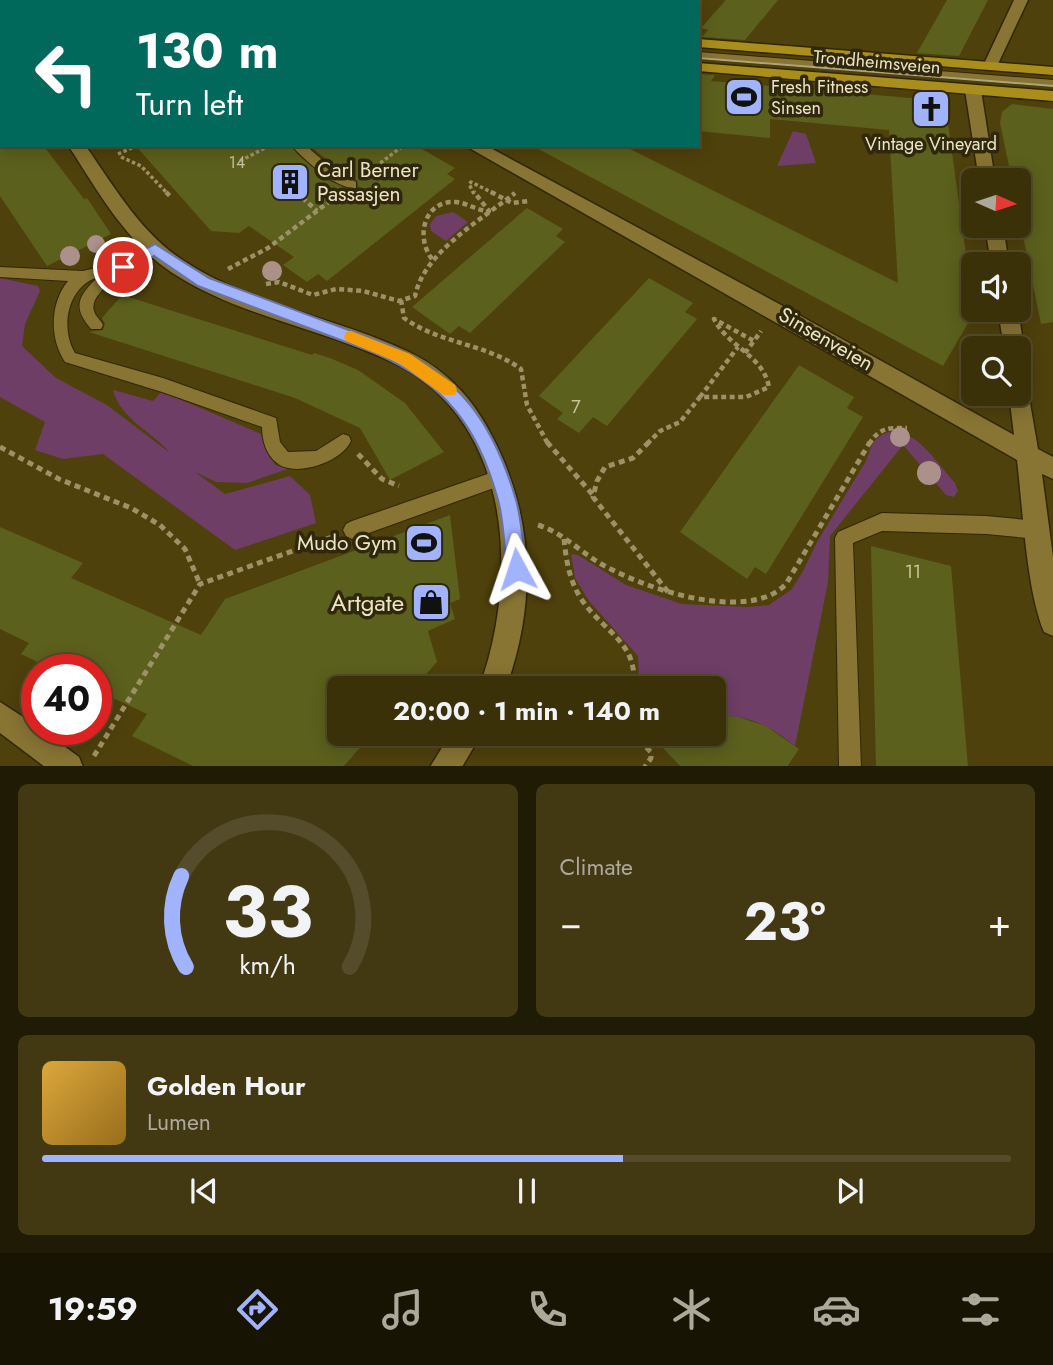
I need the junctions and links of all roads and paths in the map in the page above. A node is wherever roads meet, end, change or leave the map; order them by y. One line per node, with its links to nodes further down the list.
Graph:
1 (1021, 0): 5 (street)
2 (700, 43): 5 (main road, Trondheimsveien)
3 (700, 55): 7 (lane)
4 (700, 66): 8 (main road, Trondheimsveien)
5 (990, 66): 6 (main road, Trondheimsveien)
6 (1053, 71)
7 (1053, 83)
8 (973, 90): 9 (main road, Trondheimsveien); 17 (street)
9 (1053, 96)
10 (78, 147): 25 (street)
11 (132, 147): 21 (path)
12 (262, 147): 16 (path)
13 (299, 147): 19 (lane)
14 (401, 147): 19 (path)
15 (476, 147): 33 (street, Sinsenveien)
16 (240, 161)
17 (985, 168)
18 (284, 181): 24 (path)
19 (351, 185): 24 (path)
20 (515, 193): 22 (path)
21 (172, 197)
22 (505, 200): 23 (path); 26 (path); 26 (path)
23 (531, 201)
24 (317, 211): 30 (path)
25 (155, 249): 27 (lane); 30 (street)
26 (432, 259): 32 (path)
27 (123, 267): 29 (lane); 34 (lane)
28 (0, 272): 29 (lane)
29 (82, 276): 41 (lane)
30 (204, 282): 45 (street)
31 (259, 288): 32 (path)
32 (401, 300): 47 (path)
33 (774, 310): 35 (path); 43 (street, Sinsenveien)
34 (96, 324)
35 (754, 341): 36 (path); 37 (path)
36 (738, 347): 37 (path); 38 (path)
37 (745, 353): 38 (path)
38 (700, 397): 47 (path)
39 (1022, 406): 43 (street)
40 (908, 428): 53 (path)
41 (343, 441): 46 (path)
42 (0, 447): 52 (path)
43 (1030, 457): 44 (street, Sinsenveien); 50 (street)
44 (1053, 469)
45 (499, 478): 49 (lane); 55 (street)
46 (409, 483)
47 (593, 495): 53 (path)
48 (537, 525): 51 (path)
49 (352, 530): 52 (path)
50 (1038, 530): 54 (street); 64 (lane)
51 (564, 538): 53 (path); 56 (path)
52 (200, 584): 61 (path)
53 (668, 592)
54 (1053, 623)
55 (496, 676)
56 (634, 676)
57 (0, 716): 60 (street)
58 (458, 746): 62 (street)
59 (644, 746): 63 (path)
60 (69, 766)
61 (87, 766)
62 (443, 766)
63 (645, 766)
64 (850, 766)

